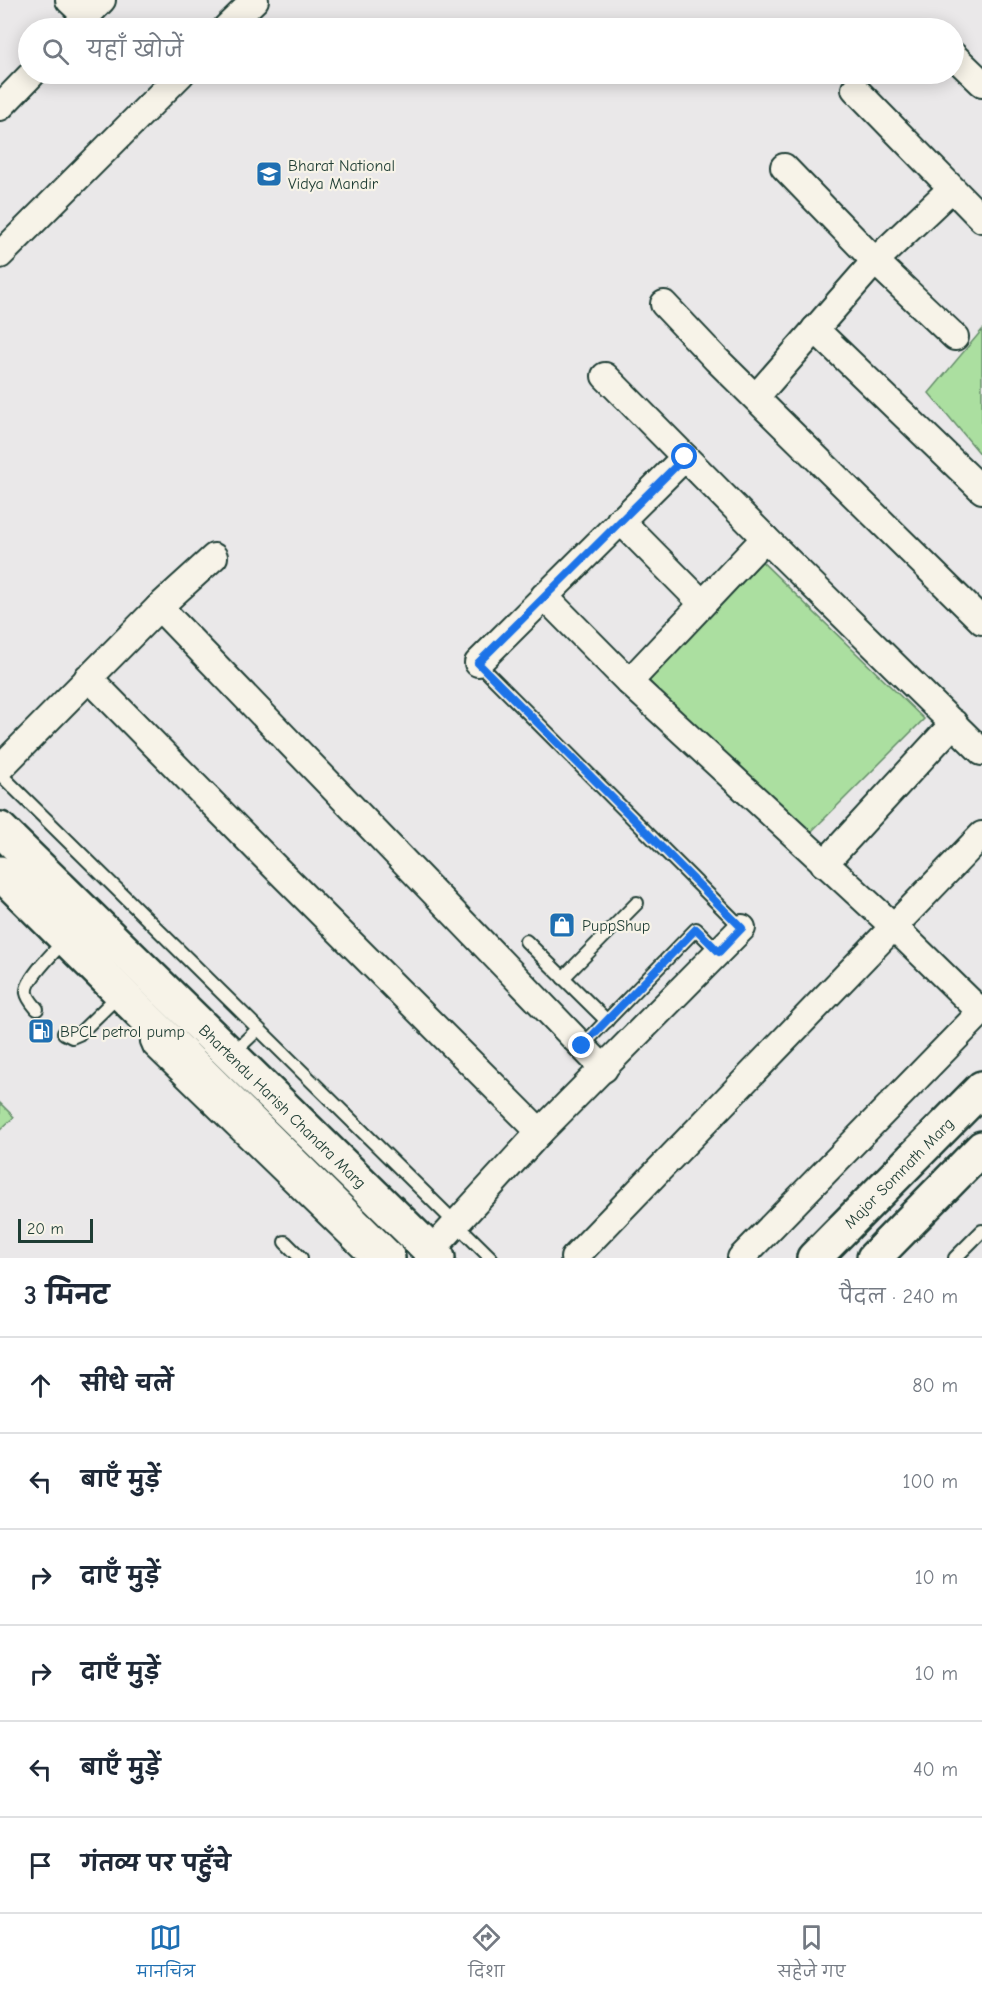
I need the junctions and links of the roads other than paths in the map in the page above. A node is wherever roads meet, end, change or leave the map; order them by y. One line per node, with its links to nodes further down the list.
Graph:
1 (255, 0): 2 (street)
2 (236, 18)
3 (964, 66): 4 (street)
4 (982, 83)
5 (22, 84): 8 (street)
6 (171, 84): 12 (street)
7 (855, 89): 10 (street)
8 (0, 107)
9 (784, 167): 13 (street)
10 (951, 189): 11 (street); 13 (street)
11 (982, 219)
12 (0, 255)
13 (875, 261): 15 (street); 16 (street)
14 (664, 304): 18 (street)
15 (815, 329): 18 (street); 20 (street)
16 (955, 337)
17 (605, 376): 19 (street)
18 (756, 397): 27 (street)
19 (685, 457): 21 (street); 22 (street)
20 (982, 490)
21 (620, 520): 24 (street); 25 (street)
22 (765, 538): 25 (street); 31 (street)
23 (214, 557): 26 (street)
24 (544, 596): 28 (street); 30 (street)
25 (702, 603): 30 (street)
26 (159, 607): 29 (street); 53 (street)
27 (982, 621)
28 (478, 663): 41 (lane)
29 (88, 677): 33 (street); 57 (street)
30 (629, 682): 37 (street)
31 (954, 723): 32 (street); 37 (street)
32 (982, 752)
33 (0, 768)
34 (0, 774): 51 (lane)
35 (0, 829): 54 (main road, Bhartendu Harish Chandra Marg)
36 (982, 835): 40 (street)
37 (824, 864): 40 (street)
38 (0, 873): 42 (main road, Bhartendu Harish Chandra Marg)
39 (637, 903): 45 (lane)
40 (894, 927): 48 (street); 67 (street)
41 (742, 928): 44 (street)
42 (66, 939): 46 (main road, Bhartendu Harish Chandra Marg); 47 (lane)
43 (526, 941): 45 (lane)
44 (719, 952): 50 (lane); 55 (street)
45 (563, 978): 50 (lane)
46 (121, 993): 49 (main road, Bhartendu Harish Chandra Marg); 52 (lane)
47 (37, 1009)
48 (982, 1012): 68 (street)
49 (146, 1018): 64 (lane); 65 (main road, Bhartendu Harish Chandra Marg)
50 (607, 1021): 53 (lane)
51 (258, 1029): 54 (lane); 59 (lane)
52 (64, 1033)
53 (582, 1046): 55 (street)
54 (231, 1055): 62 (main road, Bhartendu Harish Chandra Marg)
55 (604, 1069): 57 (street)
56 (979, 1096): 69 (main road, Major Somnath Marg)
57 (540, 1132): 59 (street)
58 (982, 1148): 70 (main road)
59 (456, 1224): 62 (street); 66 (lane)
60 (982, 1231): 71 (lane)
61 (285, 1242): 63 (lane)
62 (435, 1255)
63 (301, 1258)
64 (365, 1258)
65 (388, 1258)
66 (491, 1258)
67 (574, 1258)
68 (741, 1258)
69 (814, 1258)
70 (874, 1258)
71 (955, 1258)

